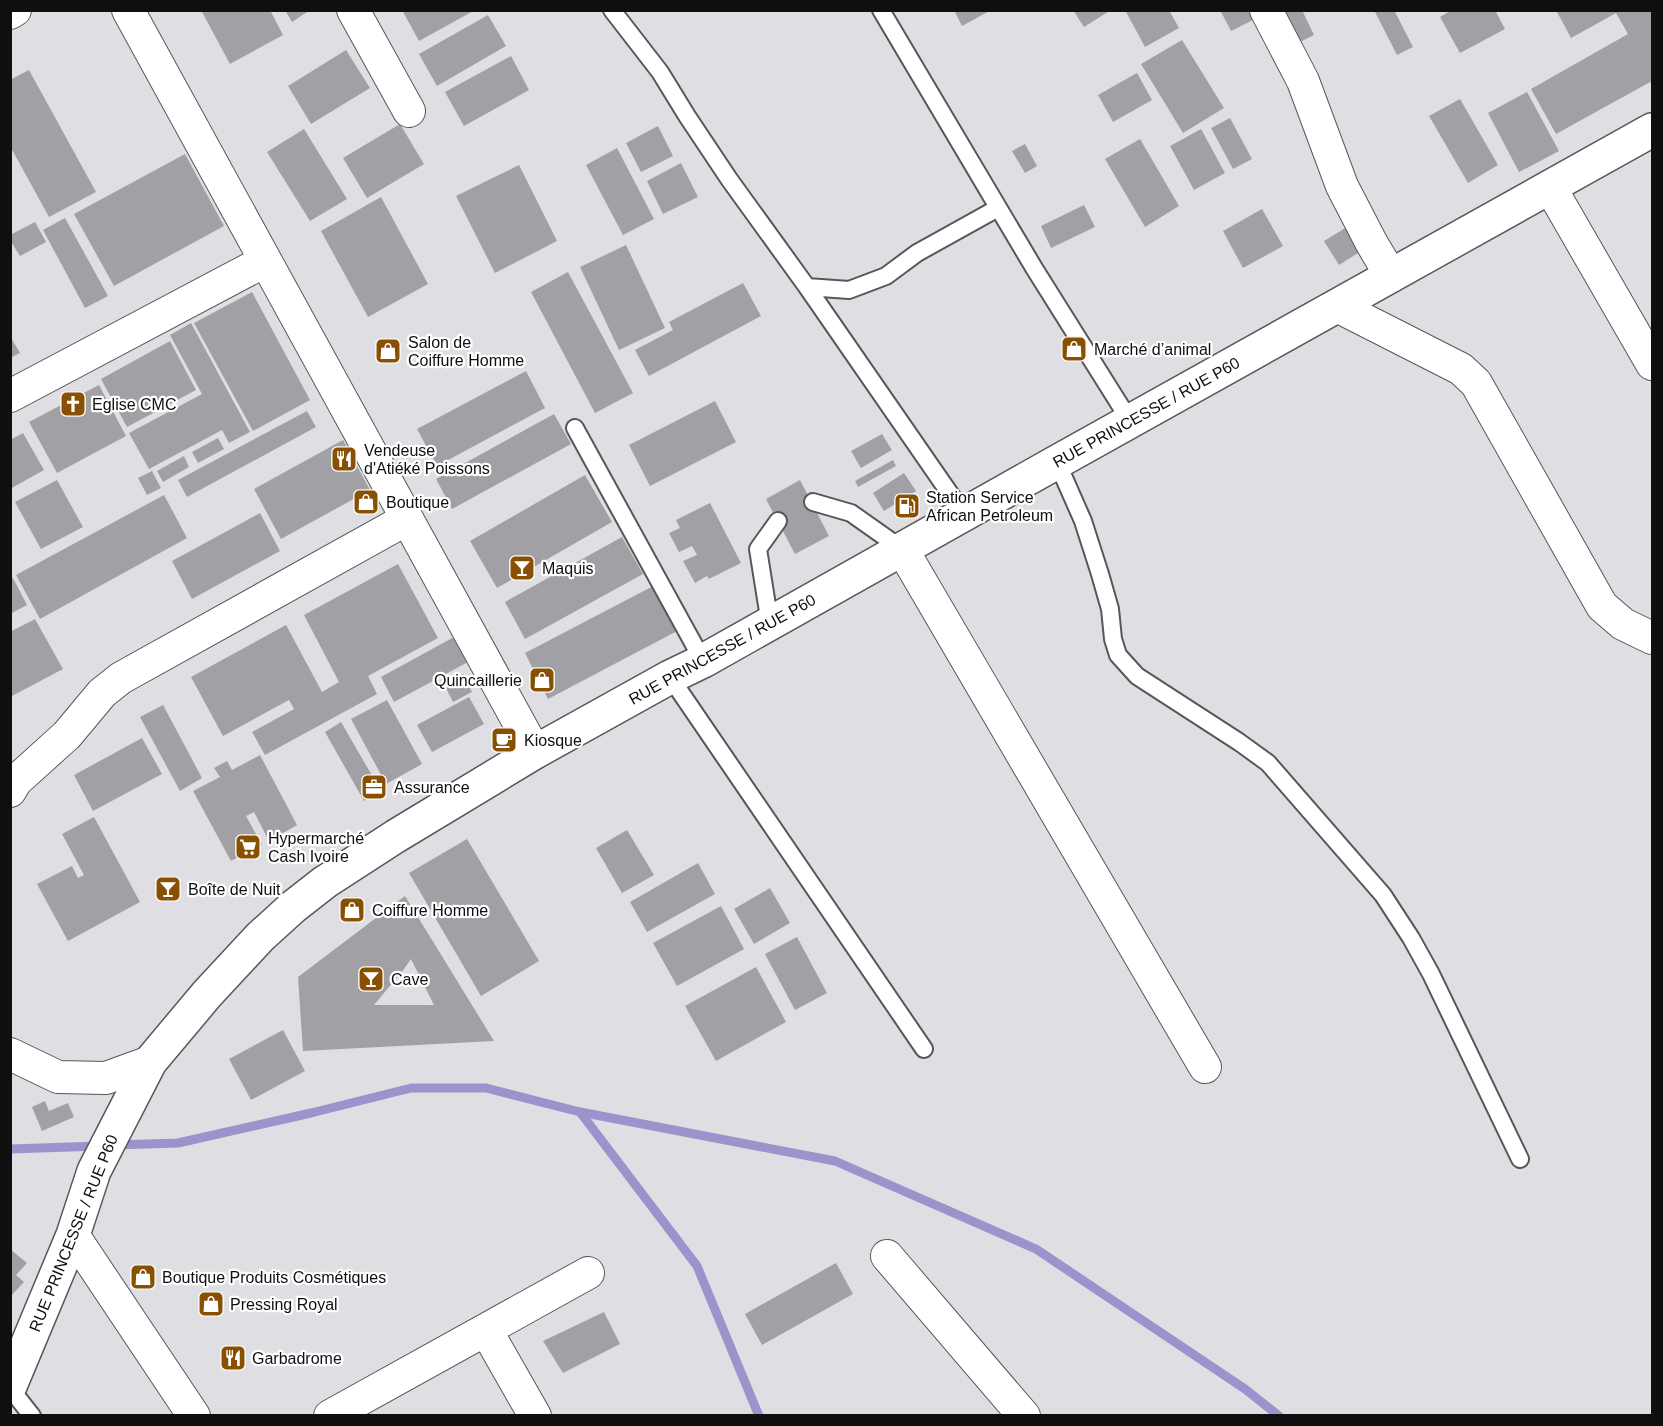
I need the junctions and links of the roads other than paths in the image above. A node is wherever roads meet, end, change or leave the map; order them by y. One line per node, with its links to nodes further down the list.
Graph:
1 (15, 10): 7 (street)
2 (128, 10): 12 (street)
3 (353, 10): 8 (street)
4 (612, 10): 14 (lane)
5 (881, 10): 11 (lane)
6 (1266, 10): 13 (street)
7 (10, 13)
8 (409, 111)
9 (1653, 130): 10 (street, RUE PRINCESSE / RUE P60)
10 (1550, 187): 13 (street, RUE PRINCESSE / RUE P60); 16 (street)
11 (998, 208): 14 (lane); 18 (lane)
12 (265, 261): 17 (street); 23 (street)
13 (1391, 276): 15 (street, RUE PRINCESSE / RUE P60)
14 (807, 287): 22 (lane)
15 (1337, 306): 18 (street, RUE PRINCESSE / RUE P60); 27 (street)
16 (1653, 364)
17 (10, 396)
18 (1130, 421): 20 (street, RUE PRINCESSE / RUE P60)
19 (575, 428): 28 (lane)
20 (1057, 462): 22 (street, RUE PRINCESSE / RUE P60); 36 (lane)
21 (813, 502): 25 (lane)
22 (964, 514): 25 (street, RUE PRINCESSE / RUE P60)
23 (407, 519): 30 (street); 31 (street)
24 (778, 521): 26 (lane)
25 (902, 549): 26 (street, RUE PRINCESSE / RUE P60); 35 (street)
26 (770, 624): 28 (street, RUE PRINCESSE / RUE P60)
27 (1653, 638)
28 (703, 661): 29 (street, RUE PRINCESSE / RUE P60)
29 (670, 677): 30 (street, RUE PRINCESSE / RUE P60); 32 (lane)
30 (535, 752): 34 (street, RUE PRINCESSE / RUE P60)
31 (10, 791)
32 (924, 1049)
33 (10, 1054): 34 (street)
34 (150, 1062): 37 (street, RUE PRINCESSE / RUE P60)
35 (1205, 1067)
36 (1520, 1159)
37 (73, 1235): 41 (street, RUE PRINCESSE / RUE P60); 43 (street)
38 (887, 1256): 46 (street)
39 (588, 1273): 40 (street)
40 (486, 1330): 44 (street); 45 (street)
41 (10, 1387): 42 (lane)
42 (32, 1416)
43 (194, 1416)
44 (330, 1416)
45 (535, 1416)
46 (1024, 1416)

